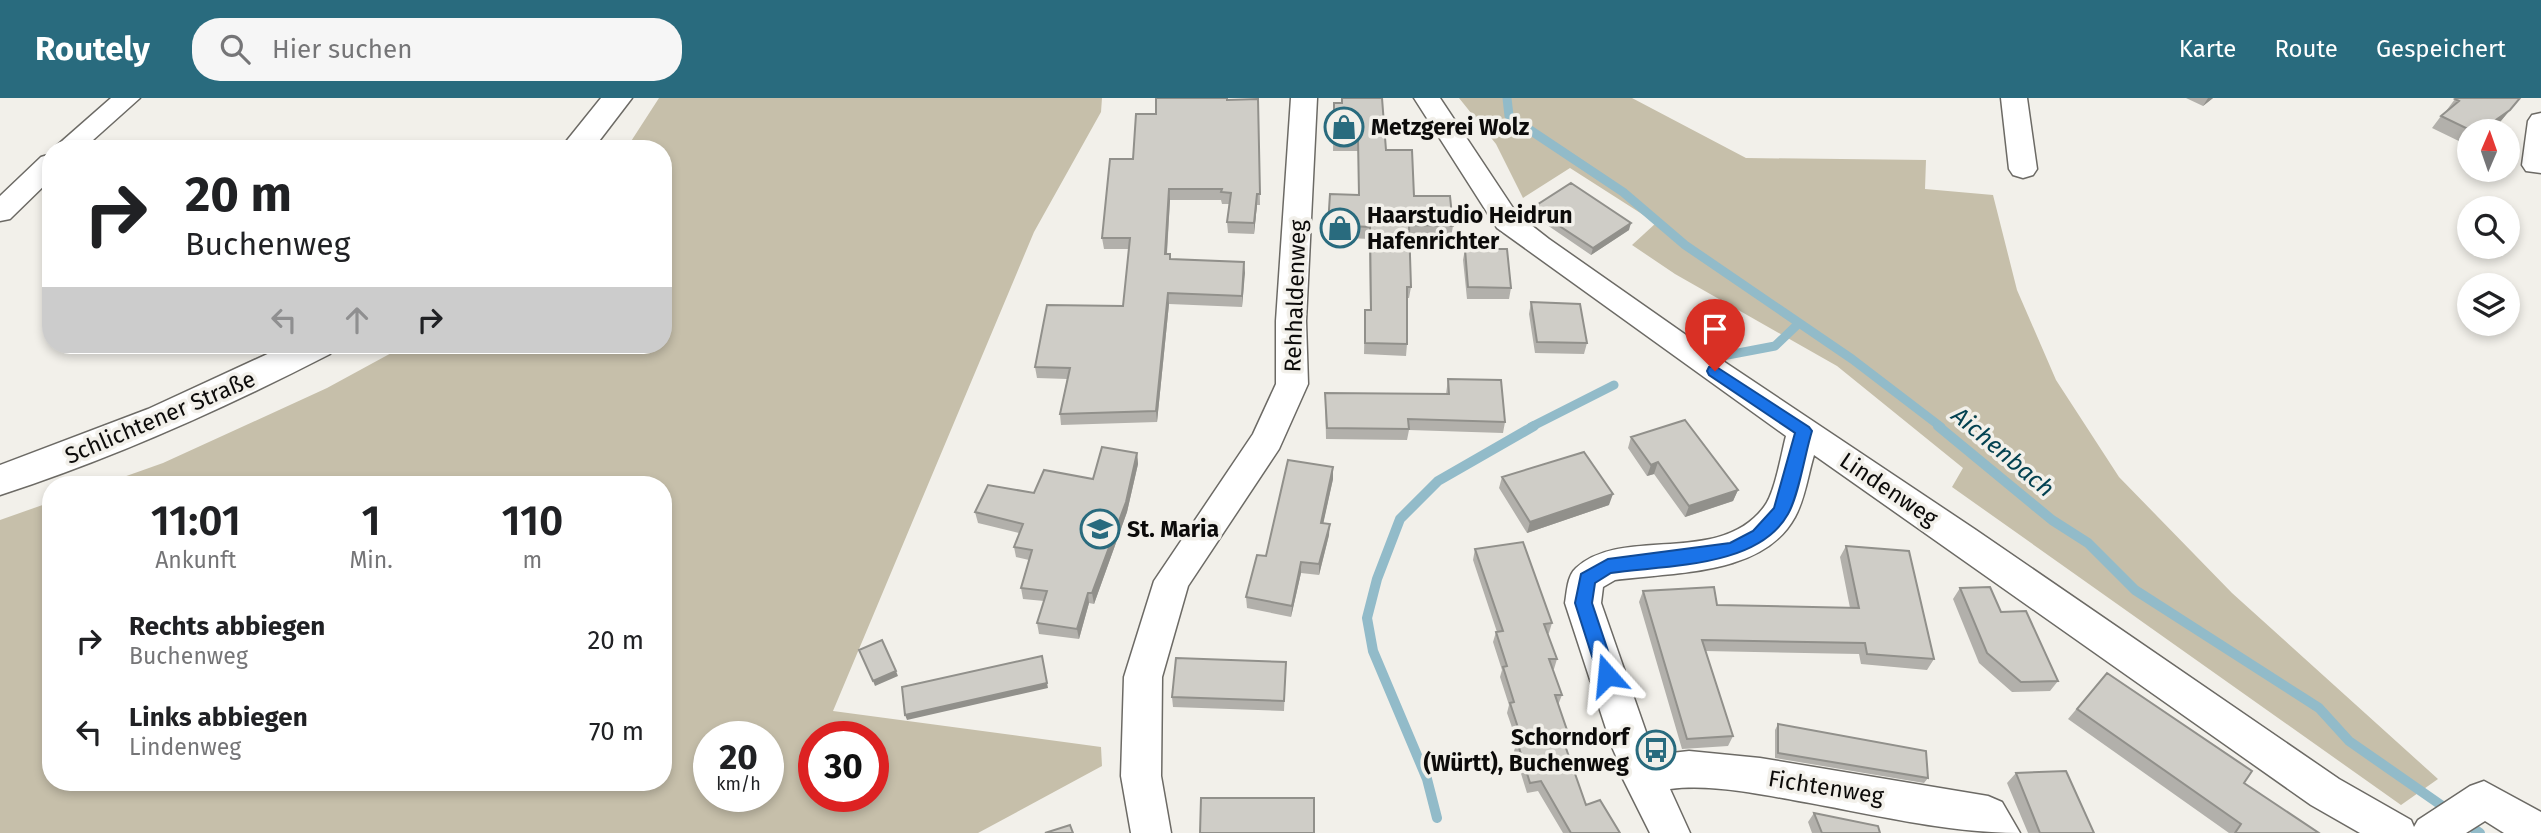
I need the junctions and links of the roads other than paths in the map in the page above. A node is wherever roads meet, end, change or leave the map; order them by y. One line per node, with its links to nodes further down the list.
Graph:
1 (127, 98): 7 (street)
2 (617, 98): 8 (main road)
3 (1304, 98): 17 (street, Rehhaldenweg)
4 (1427, 98): 14 (street, Lindenweg)
5 (2014, 98): 10 (street)
6 (2541, 121): 9 (street)
7 (77, 140)
8 (583, 140)
9 (2536, 165)
10 (2023, 169)
11 (42, 172): 12 (street)
12 (0, 212)
13 (300, 354): 15 (main road, Schlichtener Straße)
14 (1804, 431): 16 (street); 20 (street, Lindenweg)
15 (0, 480)
16 (1642, 775): 18 (street); 19 (street, Fichtenweg)
17 (1151, 833)
18 (1670, 833)
19 (2000, 833)
20 (2397, 833)
21 (2432, 833): 22 (street)
22 (2540, 833)

